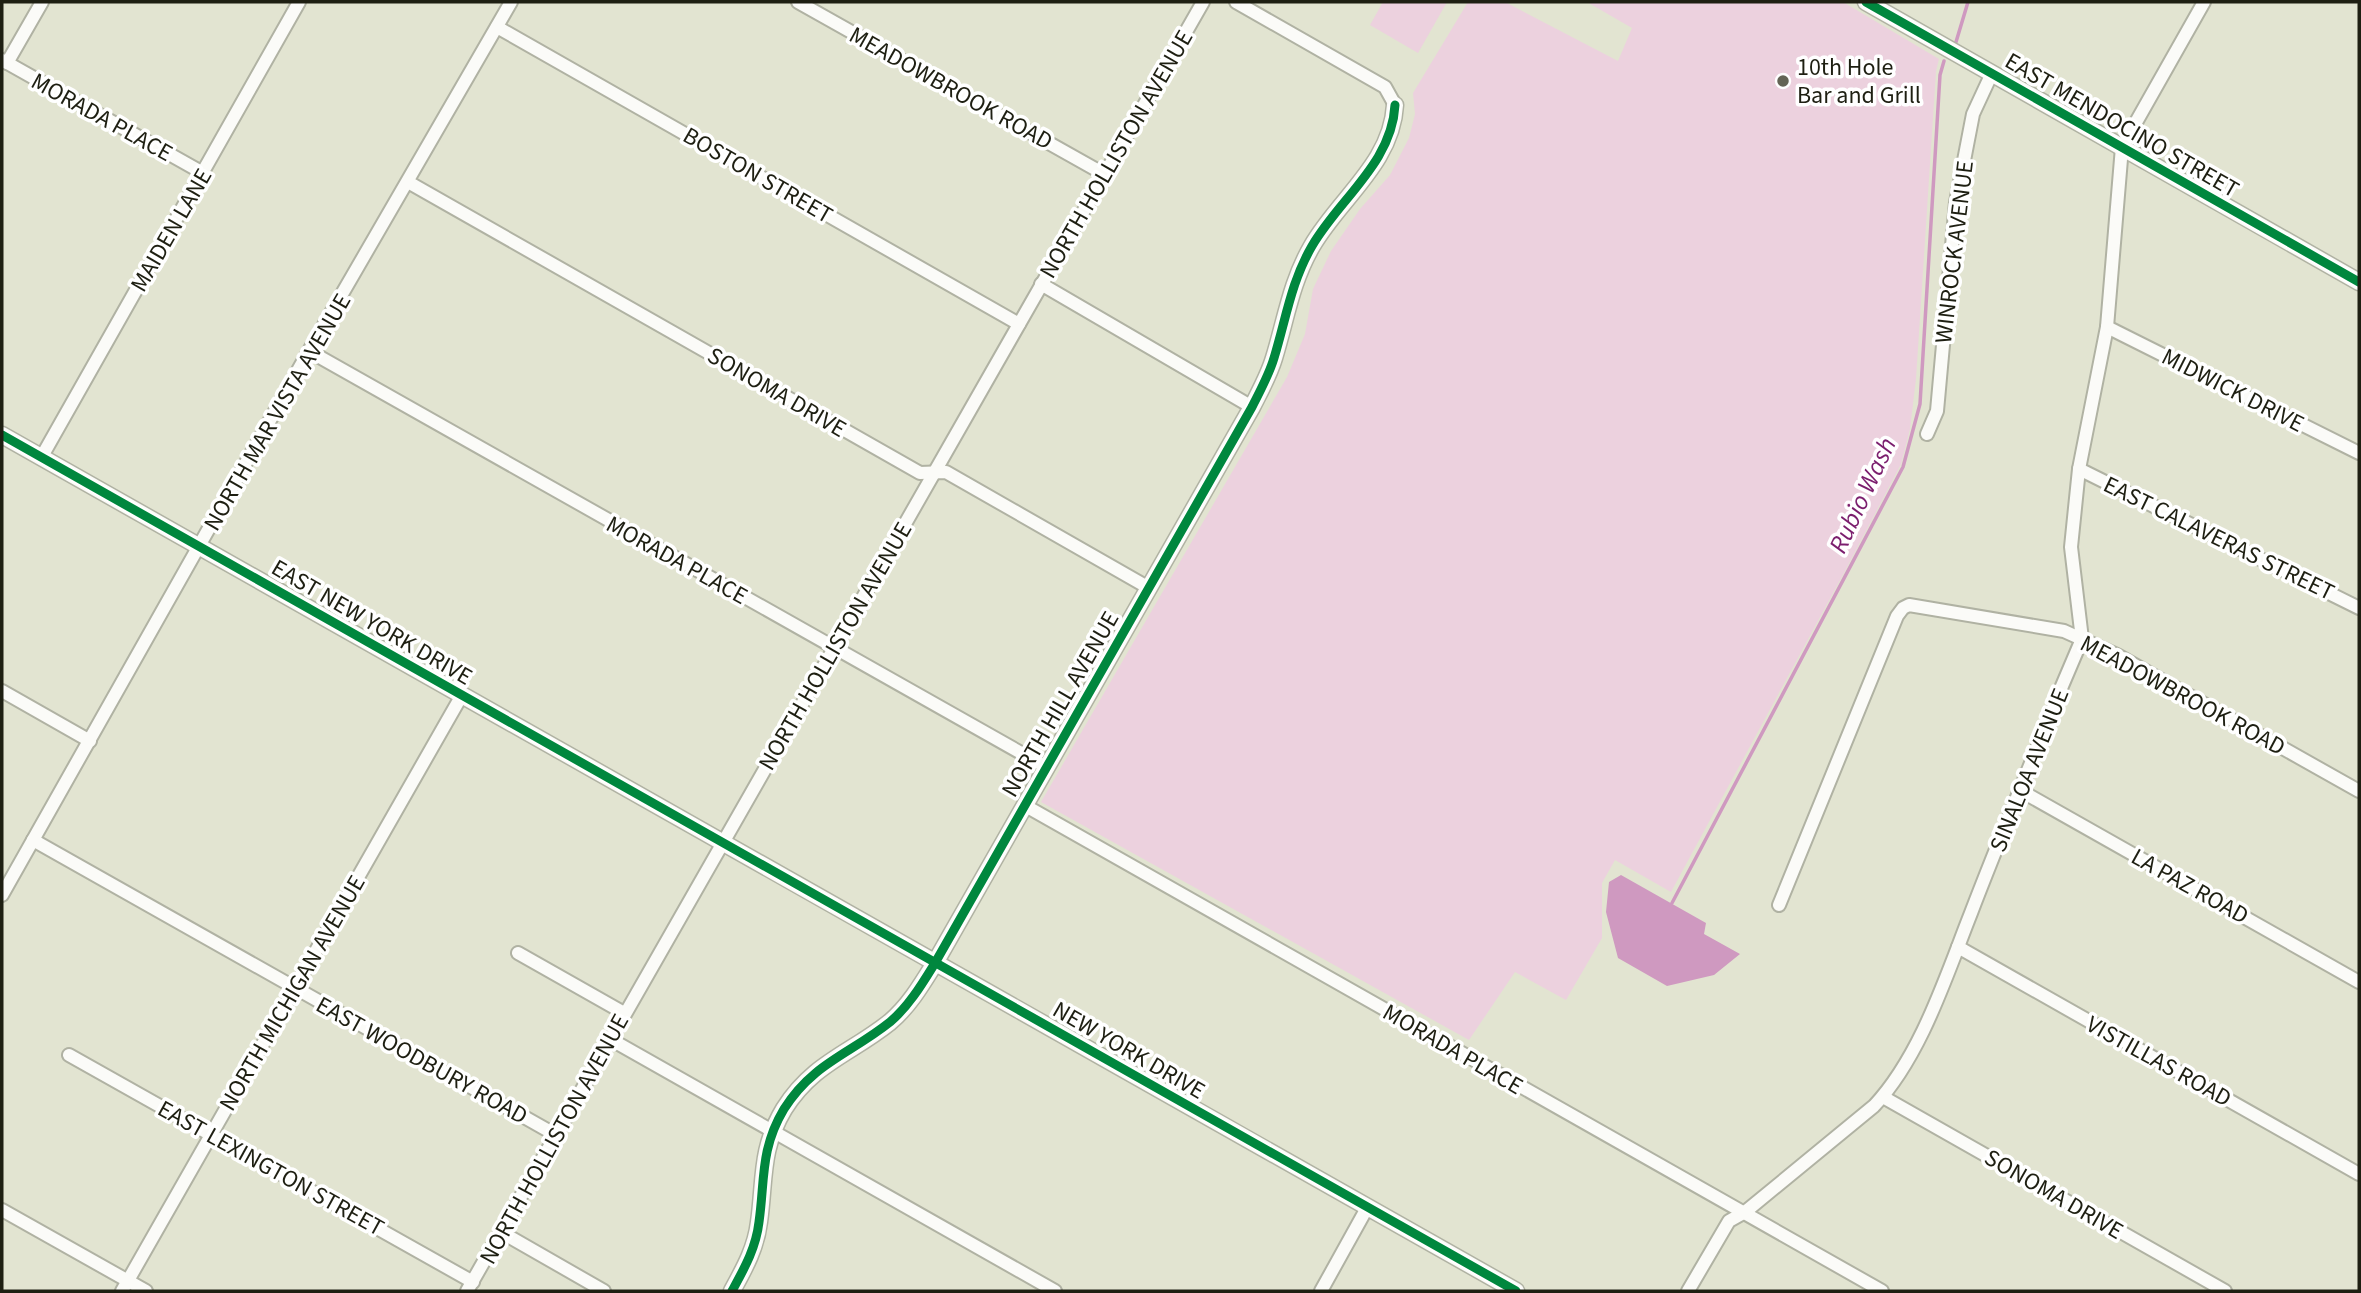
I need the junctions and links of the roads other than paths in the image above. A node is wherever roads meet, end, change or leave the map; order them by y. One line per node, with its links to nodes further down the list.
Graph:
1 (43, 2): 10 (street)
2 (299, 2): 14 (street, MAIDEN LANE)
3 (511, 2): 9 (street, NORTH MAR VISTA AVENUE)
4 (798, 2): 15 (street, MEADOWBROOK ROAD)
5 (1203, 2): 15 (street, NORTH HOLLISTON AVENUE)
6 (1236, 2): 12 (street)
7 (1866, 2): 11 (street, EAST MENDOCINO STREET)
8 (2204, 2): 13 (street)
9 (497, 27): 16 (street, NORTH MAR VISTA AVENUE); 19 (street, BOSTON STREET)
10 (4, 61): 14 (street, MORADA PLACE)
11 (1992, 73): 13 (street, EAST MENDOCINO STREET); 23 (street, WINROCK AVENUE)
12 (1395, 105): 22 (street, NORTH HILL AVENUE)
13 (2123, 147): 17 (street, EAST MENDOCINO STREET); 20 (street, SINALOA AVENUE)
14 (203, 173): 26 (street, MAIDEN LANE)
15 (1104, 174): 18 (street, NORTH HOLLISTON AVENUE)
16 (408, 182): 21 (street, NORTH MAR VISTA AVENUE); 28 (street, SONOMA DRIVE)
17 (2359, 282)
18 (1041, 284): 19 (street, NORTH HOLLISTON AVENUE); 22 (street)
19 (1019, 324): 28 (street, NORTH HOLLISTON AVENUE)
20 (2107, 327): 25 (street, MIDWICK DRIVE); 27 (street, SINALOA AVENUE)
21 (309, 351): 29 (street, NORTH MAR VISTA AVENUE); 33 (street, MORADA PLACE)
22 (1252, 407): 30 (street, NORTH HILL AVENUE)
23 (1927, 434)
24 (2, 435): 26 (street, EAST NEW YORK DRIVE)
25 (2359, 453)
26 (41, 458): 29 (street, EAST NEW YORK DRIVE)
27 (2079, 469): 31 (street, EAST CALAVERAS STREET); 32 (street, SINALOA AVENUE)
28 (934, 473): 30 (street, SONOMA DRIVE); 33 (street, NORTH HOLLISTON AVENUE)
29 (200, 547): 35 (street, EAST NEW YORK DRIVE); 36 (street, NORTH MAR VISTA AVENUE)
30 (1149, 588): 37 (street, NORTH HILL AVENUE)
31 (2359, 608)
32 (2082, 639): 38 (street, SINALOA AVENUE); 39 (street, MEADOWBROOK ROAD); 44 (street, MEADOWBROOK ROAD)
33 (834, 648): 37 (street, MORADA PLACE); 42 (street, NORTH HOLLISTON AVENUE)
34 (2, 691): 36 (street)
35 (462, 695): 42 (street, EAST NEW YORK DRIVE); 49 (street, NORTH MICHIGAN AVENUE)
36 (90, 741): 41 (street, NORTH MAR VISTA AVENUE)
37 (1045, 767): 40 (street, NORTH HILL AVENUE)
38 (2021, 791): 45 (street, SINALOA AVENUE); 48 (street, LA PAZ ROAD)
39 (2359, 791)
40 (1024, 805): 47 (street, NORTH HILL AVENUE); 60 (street, MORADA PLACE)
41 (33, 840): 43 (street, NORTH MAR VISTA AVENUE); 49 (street, EAST WOODBURY ROAD)
42 (723, 842): 47 (street, NEW YORK DRIVE); 50 (street, NORTH HOLLISTON AVENUE)
43 (2, 895)
44 (1779, 905)
45 (1958, 947): 53 (street, SINALOA AVENUE); 57 (street, VISTILLAS ROAD)
46 (518, 953): 50 (street)
47 (935, 963): 54 (street, NORTH HILL AVENUE); 58 (street, NEW YORK DRIVE)
48 (2359, 982)
49 (294, 988): 55 (street, NORTH MICHIGAN AVENUE); 56 (street, EAST WOODBURY ROAD)
50 (624, 1013): 51 (street, NORTH HOLLISTON AVENUE)
51 (610, 1039): 54 (street); 56 (street, NORTH HOLLISTON AVENUE)
52 (69, 1055): 55 (street, EAST LEXINGTON STREET)
53 (1883, 1097): 60 (street, SINALOA AVENUE); 72 (street, SONOMA DRIVE)
54 (773, 1132): 66 (street, NORTH HILL AVENUE); 67 (street)
55 (212, 1135): 62 (street, NORTH MICHIGAN AVENUE); 63 (street, EAST LEXINGTON STREET)
56 (556, 1135): 61 (street, NORTH HOLLISTON AVENUE)
57 (2359, 1174)
58 (1367, 1208): 68 (street); 69 (street, NEW YORK DRIVE)
59 (2, 1210): 62 (street)
60 (1745, 1213): 70 (street, SINALOA AVENUE); 71 (street, MORADA PLACE)
61 (501, 1232): 63 (street, NORTH HOLLISTON AVENUE); 65 (street)
62 (125, 1286): 64 (street)
63 (470, 1287)
64 (146, 1291)
65 (604, 1291)
66 (732, 1291)
67 (1055, 1291)
68 (1321, 1291)
69 (1516, 1291)
70 (1688, 1291)
71 (1882, 1291)
72 (2225, 1291)

